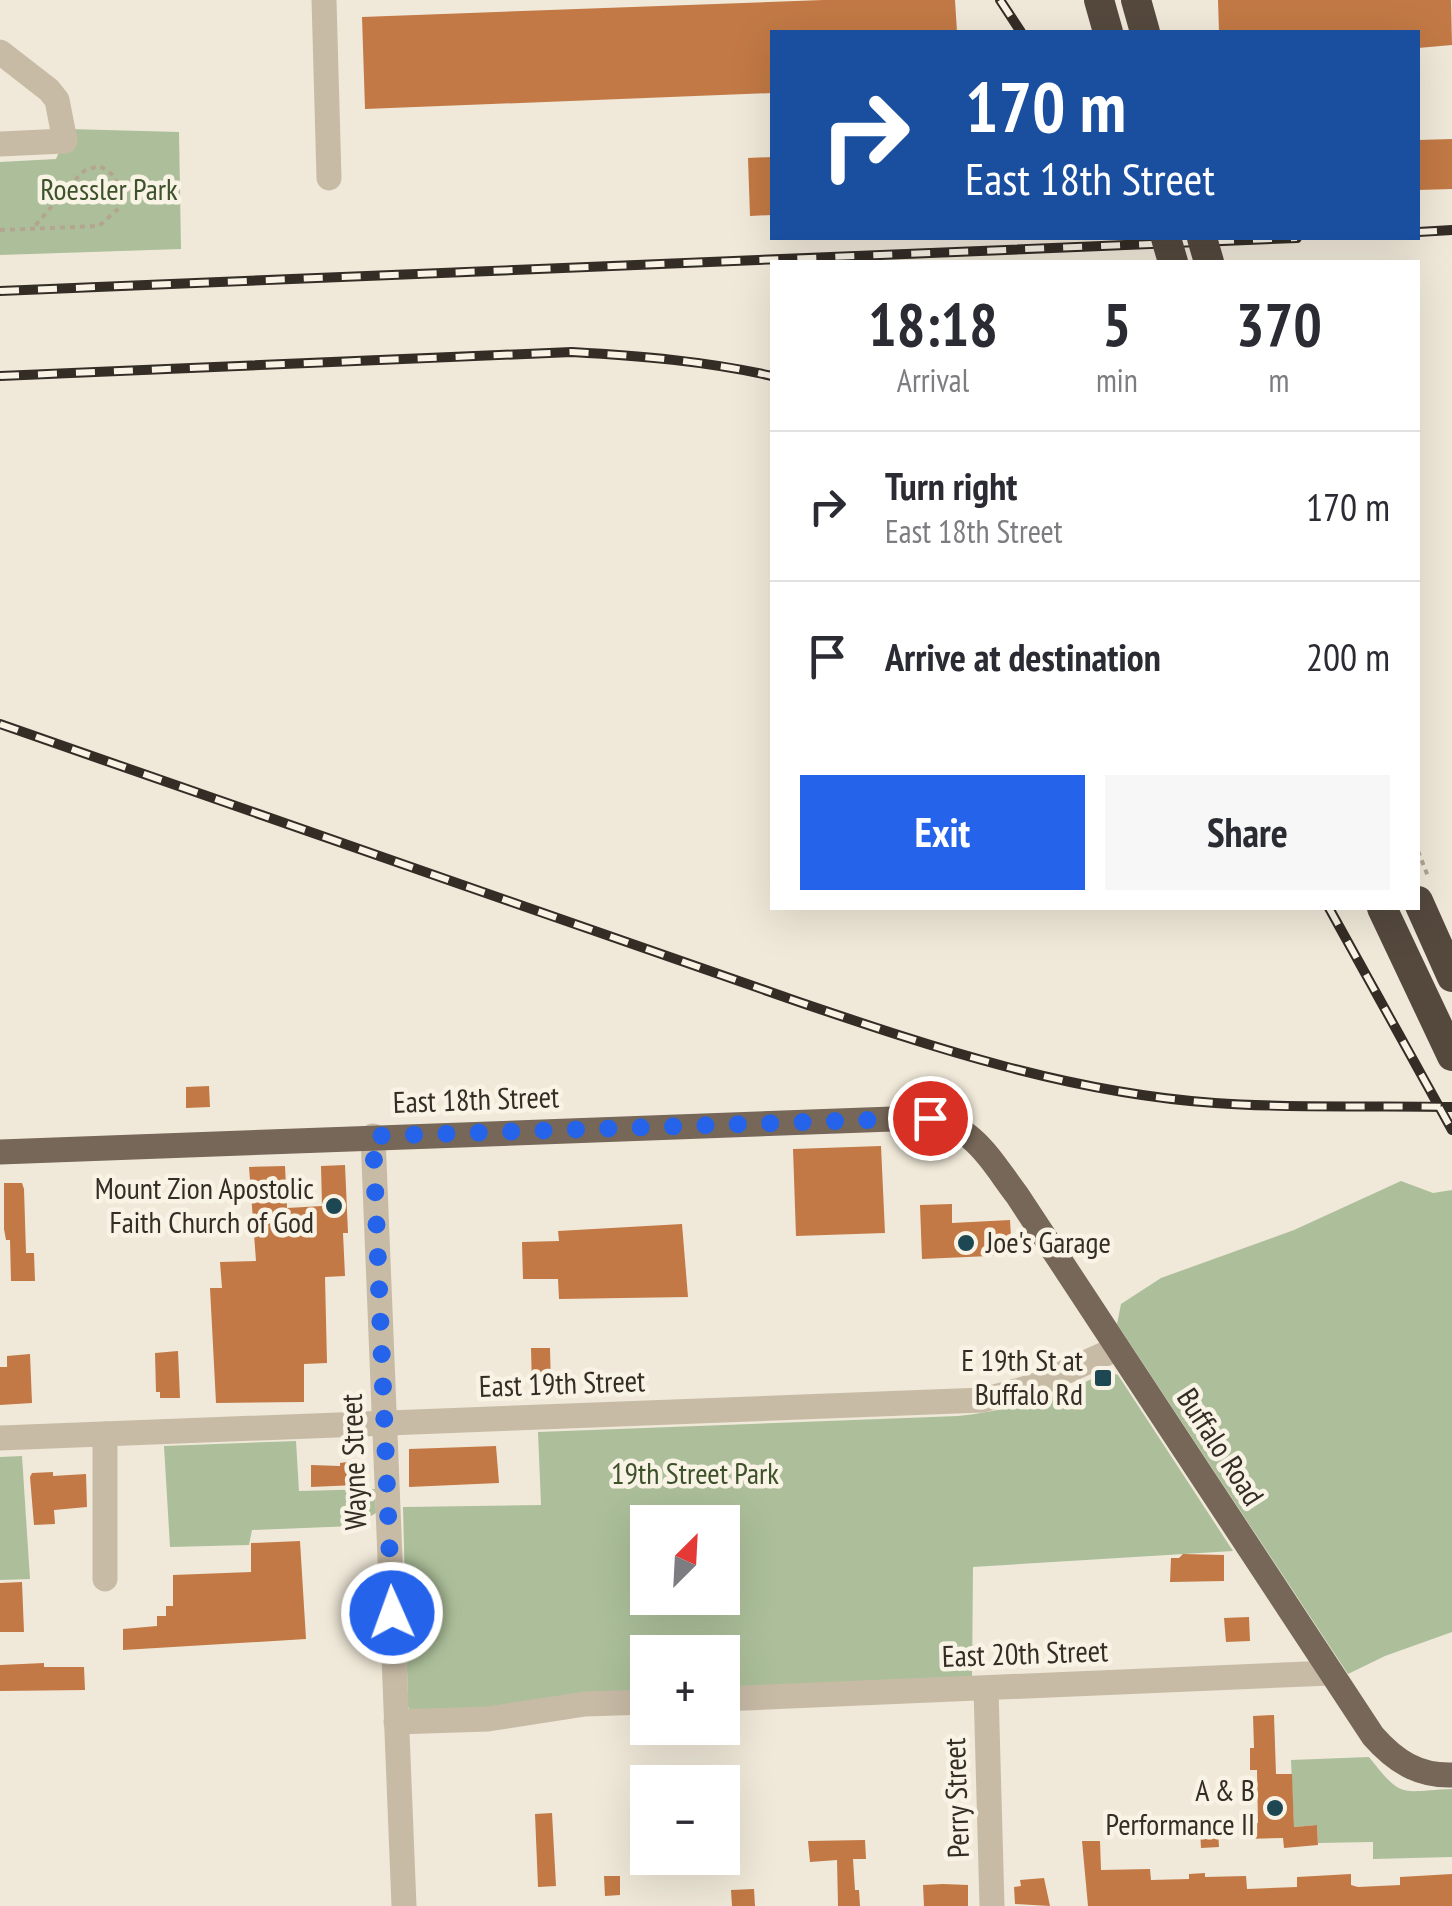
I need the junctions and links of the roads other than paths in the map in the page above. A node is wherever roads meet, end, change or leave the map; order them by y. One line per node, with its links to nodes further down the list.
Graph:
1 (324, 0): 8 (street)
2 (1099, 0): 4 (highway)
3 (1136, 0): 5 (highway)
4 (1107, 30)
5 (1144, 30)
6 (0, 52): 7 (street)
7 (0, 144)
8 (329, 178)
9 (1420, 905): 11 (highway)
10 (1383, 910): 12 (highway)
11 (1452, 977)
12 (1452, 1056)
13 (954, 1124): 14 (main road, East 18th Street); 16 (main road, Buffalo Road)
14 (373, 1136): 15 (main road, East 18th Street); 17 (street, Wayne Street)
15 (0, 1152)
16 (1116, 1349): 17 (street, East 19th Street); 21 (main road, Buffalo Road)
17 (386, 1424): 18 (street, East 19th Street); 25 (street, Wayne Street)
18 (105, 1434): 19 (street, East 19th Street); 20 (street)
19 (0, 1438)
20 (105, 1579)
21 (1331, 1674): 22 (street, East 20th Street); 26 (main road, Buffalo Road)
22 (986, 1688): 23 (street, East 20th Street); 28 (street, Perry Street)
23 (740, 1697)
24 (630, 1703): 25 (street)
25 (396, 1722): 27 (street, Wayne Street)
26 (1452, 1775)
27 (404, 1906)
28 (992, 1906)

